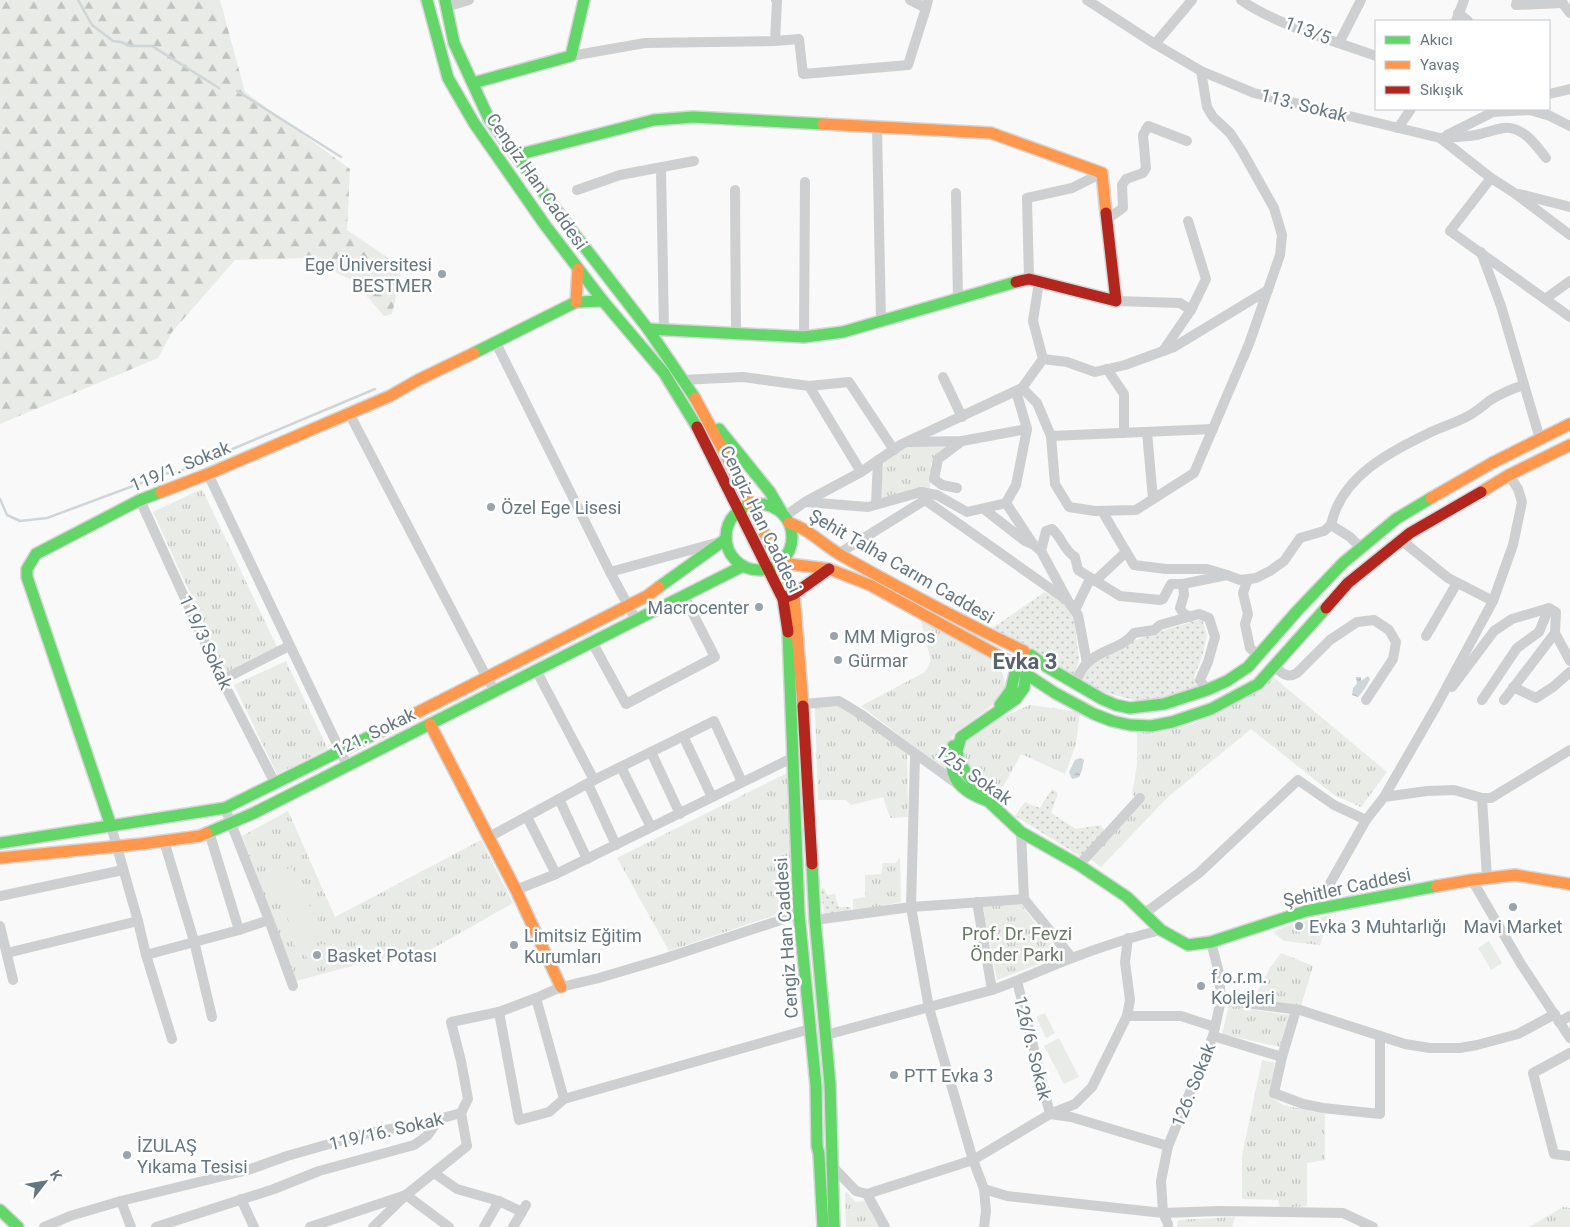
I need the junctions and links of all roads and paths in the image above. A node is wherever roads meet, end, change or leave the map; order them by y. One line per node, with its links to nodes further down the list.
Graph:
1 (427, 0): 50 (street, Cengiz Han Caddesi)
2 (469, 0): 13 (street)
3 (584, 0): 20 (street)
4 (776, 0): 17 (street)
5 (910, 0): 14 (street)
6 (1087, 0): 19 (street, 113. Sokak)
7 (1192, 0): 19 (street)
8 (1242, 0): 18 (street, 113/5)
9 (1361, 0): 18 (street)
10 (1464, 0): 16 (street)
11 (1517, 0): 12 (street)
12 (1561, 2): 15 (street)
13 (445, 3): 23 (street, Cengiz Han Caddesi)
14 (927, 4): 17 (street)
15 (1570, 13)
16 (1457, 17)
17 (776, 41): 20 (street)
18 (1339, 43): 21 (street, 113/5)
19 (1155, 44): 22 (street, 113. Sokak)
20 (571, 56): 23 (street)
21 (1375, 56)
22 (1201, 71): 30 (street, 113. Sokak); 53 (street)
23 (473, 83): 34 (street, Cengiz Han Caddesi)
24 (1570, 89): 25 (street)
25 (1553, 93)
26 (1410, 110): 30 (street)
27 (1496, 111): 28 (street); 32 (street)
28 (1567, 125): 31 (street)
29 (877, 127): 34 (street); 38 (street); 61 (street)
30 (1398, 128): 32 (street, 113. Sokak)
31 (1570, 132)
32 (1440, 138): 35 (street); 39 (street, 113. Sokak)
33 (1186, 141): 46 (street)
34 (517, 155): 62 (street, Cengiz Han Caddesi)
35 (1546, 158)
36 (694, 161): 37 (street)
37 (661, 168): 41 (street); 63 (street)
38 (1102, 173): 46 (street); 51 (street)
39 (1491, 178): 43 (street, 113. Sokak); 49 (street)
40 (805, 182): 65 (street)
41 (576, 190)
42 (735, 190): 64 (street)
43 (1513, 192): 45 (street); 48 (street, 113. Sokak)
44 (956, 193): 54 (street)
45 (1570, 207)
46 (1107, 219): 57 (street)
47 (1188, 221): 59 (street)
48 (1570, 235)
49 (1481, 252): 55 (street); 72 (street)
50 (578, 269): 56 (street, Cengiz Han Caddesi); 58 (street)
51 (1034, 281): 54 (street); 57 (street); 68 (street)
52 (1570, 282): 55 (street)
53 (1268, 290): 67 (street); 80 (street)
54 (958, 299): 61 (street)
55 (1545, 299): 60 (street)
56 (604, 301): 58 (street, 119/1. Sokak); 106 (street, Cengiz Han Caddesi)
57 (1116, 301): 59 (street)
58 (576, 302): 66 (street, 119/1. Sokak)
59 (1191, 310): 67 (street)
60 (1570, 317)
61 (881, 322): 65 (street)
62 (648, 329): 63 (street); 71 (street, Cengiz Han Caddesi)
63 (664, 330): 64 (street)
64 (736, 334): 65 (street)
65 (804, 337)
66 (496, 343): 76 (street, 119/1. Sokak); 120 (street)
67 (1163, 351): 69 (street)
68 (1043, 359): 69 (street); 74 (street)
69 (1106, 369): 82 (street)
70 (943, 377): 77 (street)
71 (682, 380): 73 (street); 75 (street, Cengiz Han Caddesi)
72 (1524, 385): 84 (street); 109 (street)
73 (809, 386): 88 (street); 92 (street)
74 (1019, 389): 77 (street); 79 (street); 83 (street)
75 (694, 397): 104 (street, Cengiz Han Caddesi); 108 (street)
76 (349, 413): 93 (street, 119/1. Sokak); 147 (street)
77 (962, 417): 86 (street)
78 (1570, 424): 84 (street, Şehit Talha Carım Caddesi)
79 (1027, 429): 85 (street); 102 (street)
80 (1213, 429): 81 (street); 99 (street)
81 (1147, 432): 82 (street); 99 (street)
82 (1124, 433): 83 (street)
83 (1051, 436): 107 (street)
84 (1540, 439): 89 (street); 91 (street, Şehit Talha Carım Caddesi)
85 (962, 441): 86 (street); 95 (street)
86 (907, 442): 88 (street)
87 (1570, 445): 89 (street, Şehit Talha Carım Caddesi)
88 (894, 450): 90 (street)
89 (1547, 456): 94 (street, Şehit Talha Carım Caddesi)
90 (878, 460): 92 (street); 103 (street)
91 (1496, 461): 94 (street); 113 (street, Şehit Talha Carım Caddesi)
92 (861, 472): 101 (street)
93 (208, 474): 100 (street, 119/1. Sokak); 138 (street)
94 (1505, 477): 111 (street, Şehit Talha Carım Caddesi); 129 (street)
95 (942, 485): 96 (street); 97 (street)
96 (957, 488)
97 (937, 495): 98 (street); 105 (street)
98 (923, 496): 103 (street); 115 (street); 128 (street)
99 (1153, 499): 107 (street)
100 (140, 500): 148 (street, 119/3 Sokak); 185 (street, 119/1. Sokak)
101 (805, 502): 103 (street); 108 (street)
102 (1006, 503): 105 (street); 112 (street)
103 (876, 504)
104 (751, 505): 106 (street); 108 (street); 116 (street, Cengiz Han Caddesi)
105 (984, 509): 112 (street)
106 (739, 510): 110 (street); 119 (street, Cengiz Han Caddesi)
107 (1102, 511): 114 (street)
108 (786, 518): 115 (street, Şehit Talha Carım Caddesi); 116 (street)
109 (1331, 525): 113 (street); 122 (street)
110 (724, 540): 117 (street); 120 (street); 130 (street, 121. Sokak)
111 (1401, 540): 124 (street); 143 (street, Şehit Talha Carım Caddesi)
112 (1037, 548): 123 (street); 128 (street)
113 (1361, 548): 140 (street, Şehit Talha Carım Caddesi)
114 (1126, 552): 121 (street); 123 (street)
115 (838, 554): 139 (street, Şehit Talha Carım Caddesi)
116 (781, 562): 118 (street, Şehit Talha Carım Caddesi); 119 (street); 127 (street, Cengiz Han Caddesi)
117 (743, 566): 119 (street); 126 (street, 121. Sokak)
118 (829, 569): 127 (street); 145 (street, Şehit Talha Carım Caddesi)
119 (767, 570): 127 (street, Cengiz Han Caddesi)
120 (610, 572): 130 (street)
121 (1227, 575): 122 (street); 125 (street)
122 (1248, 579): 140 (street)
123 (1093, 580): 125 (street); 132 (street)
124 (1457, 583): 129 (street); 136 (street)
125 (1183, 584): 133 (street)
126 (684, 596): 134 (street, 121. Sokak); 137 (street)
127 (788, 596): 156 (street, Cengiz Han Caddesi); 166 (street, Cengiz Han Caddesi)
128 (1068, 601): 132 (street)
129 (1493, 601): 157 (street)
130 (628, 605): 134 (street); 147 (street, 121. Sokak)
131 (1548, 608): 135 (street); 154 (street); 157 (street)
132 (1075, 610): 142 (street)
133 (1190, 617): 142 (street); 151 (street)
134 (636, 620): 137 (street, 121. Sokak)
135 (1555, 633): 141 (street); 150 (street)
136 (1426, 636)
137 (592, 642): 144 (street, 121. Sokak)
138 (290, 646): 148 (street); 163 (street)
139 (1027, 653): 145 (street); 145 (street); 149 (street, Şehit Talha Carım Caddesi)
140 (1258, 656): 151 (street, Şehit Talha Carım Caddesi)
141 (1570, 661)
142 (1087, 662): 149 (street)
143 (1274, 666): 153 (street); 160 (street, Şehit Talha Carım Caddesi)
144 (536, 670): 152 (street, 121. Sokak); 170 (street)
145 (1017, 670): 160 (street, Şehit Talha Carım Caddesi); 169 (street); 173 (street)
146 (1570, 672): 150 (street)
147 (487, 678): 152 (street); 163 (street, 121. Sokak)
148 (222, 680): 172 (street, 119/3 Sokak)
149 (1074, 684): 158 (street, Şehit Talha Carım Caddesi)
150 (1514, 687): 155 (street)
151 (1207, 690): 158 (street, Şehit Talha Carım Caddesi)
152 (495, 691): 159 (street, 121. Sokak)
153 (1366, 700)
154 (1482, 700)
155 (1504, 700)
156 (803, 704): 165 (street, 125. Sokak); 211 (street, Cengiz Han Caddesi)
157 (1438, 705): 174 (street)
158 (1130, 708): 160 (street)
159 (430, 724): 167 (street, 121. Sokak); 189 (street)
160 (1130, 725)
161 (684, 736): 164 (street); 171 (street); 175 (street)
162 (1570, 750): 177 (street)
163 (340, 751): 167 (street); 172 (street, 121. Sokak)
164 (651, 752): 168 (street); 181 (street)
165 (916, 755): 173 (street, 125. Sokak); 206 (street)
166 (794, 758): 171 (street); 209 (street, Cengiz Han Caddesi)
167 (347, 765): 184 (street, 121. Sokak)
168 (621, 767): 170 (street); 186 (street)
169 (969, 777): 173 (street); 179 (street)
170 (591, 782): 178 (street); 192 (street)
171 (742, 782): 175 (street)
172 (275, 783): 180 (street, 121. Sokak)
173 (957, 784): 179 (street, 125. Sokak)
174 (1384, 797): 177 (street); 183 (street)
175 (712, 798): 181 (street)
176 (1140, 798): 196 (street)
177 (1482, 798): 199 (street)
178 (559, 799): 182 (street); 195 (street)
179 (989, 802): 188 (street, 125. Sokak)
180 (225, 808): 184 (street); 185 (street, 121. Sokak)
181 (680, 814): 186 (street)
182 (527, 817): 189 (street); 198 (street)
183 (1366, 820): 207 (street); 208 (street)
184 (231, 822): 187 (street, 121. Sokak); 210 (street)
185 (111, 826): 191 (street, 121. Sokak); 193 (street)
186 (651, 827): 192 (street)
187 (209, 832): 190 (street, 121. Sokak); 214 (street)
188 (1021, 832): 196 (street, 125. Sokak); 204 (street)
189 (489, 838): 202 (street)
190 (164, 841): 193 (street, 121. Sokak); 217 (street)
191 (0, 843)
192 (616, 845): 195 (street)
193 (116, 846): 194 (street, 121. Sokak); 197 (street)
194 (0, 858)
195 (587, 858): 198 (street)
196 (1079, 865): 208 (street, 125. Sokak)
197 (123, 870): 203 (street); 212 (street)
198 (556, 874): 202 (street)
199 (1487, 878): 200 (street, Şehitler Caddesi); 201 (street, Şehitler Caddesi)
200 (1472, 880): 207 (street, Şehitler Caddesi); 235 (street)
201 (1570, 884)
202 (516, 890): 225 (street)
203 (0, 896)
204 (1024, 899): 205 (street); 221 (street)
205 (977, 902): 206 (street); 226 (street)
206 (911, 907): 211 (street); 229 (street)
207 (1315, 910): 218 (street, Şehitler Caddesi)
208 (1145, 912): 215 (street, Şehitler Caddesi)
209 (799, 914): 225 (street, 119/16. Sokak); 236 (street, Cengiz Han Caddesi)
210 (269, 920): 214 (street); 224 (street)
211 (815, 920): 238 (street, Cengiz Han Caddesi)
212 (138, 921): 219 (street); 220 (street)
213 (0, 926): 219 (street)
214 (239, 930): 217 (street)
215 (1161, 930): 216 (street); 218 (street, Şehitler Caddesi)
216 (1128, 938): 221 (street); 232 (street)
217 (194, 942): 220 (street); 234 (street)
218 (1211, 942): 228 (street, 126. Sokak)
219 (7, 953): 222 (street)
220 (146, 955): 241 (street)
221 (1072, 958): 223 (street)
222 (13, 980)
223 (1017, 981): 226 (street); 246 (street, 126/6. Sokak)
224 (292, 986)
225 (561, 987): 227 (street, 119/16. Sokak)
226 (992, 990): 229 (street)
227 (536, 998): 231 (street, 119/16. Sokak); 244 (street)
228 (1221, 1000): 230 (street); 237 (street, 126. Sokak)
229 (930, 1008): 238 (street); 251 (street)
230 (1296, 1010): 239 (street); 243 (street)
231 (499, 1012): 244 (street); 245 (street, 119/16. Sokak)
232 (1127, 1016): 237 (street); 246 (street)
233 (1570, 1016): 235 (street)
234 (212, 1017)
235 (1557, 1018): 239 (street); 240 (street)
236 (810, 1029): 244 (street); 249 (street, Cengiz Han Caddesi)
237 (1214, 1032): 243 (street); 248 (street, 126. Sokak)
238 (826, 1035): 252 (street, Cengiz Han Caddesi)
239 (1380, 1036): 243 (street)
240 (1570, 1038)
241 (172, 1039)
242 (1570, 1052): 250 (street)
243 (1282, 1056)
244 (564, 1099)
245 (461, 1113): 247 (street, 119/16. Sokak); 253 (street)
246 (1050, 1114): 248 (street); 251 (street)
247 (438, 1120): 257 (street); 258 (street, 119/16. Sokak)
248 (1168, 1146): 261 (street, 126. Sokak)
249 (819, 1154): 252 (street); 272 (street, Cengiz Han Caddesi)
250 (1570, 1156)
251 (973, 1160): 254 (street); 255 (street)
252 (832, 1166): 255 (street); 273 (street, Cengiz Han Caddesi)
253 (434, 1173): 256 (street); 259 (street)
254 (984, 1189): 261 (street); 275 (street)
255 (867, 1194): 274 (street)
256 (406, 1195): 267 (street); 268 (street); 269 (street)
257 (241, 1199): 265 (street); 266 (street)
258 (121, 1201): 263 (street, 119/16. Sokak); 264 (street)
259 (499, 1201): 270 (street); 271 (street)
260 (1, 1212): 262 (street)
261 (1163, 1213): 276 (street, 126. Sokak); 277 (street)
262 (18, 1227)
263 (44, 1227)
264 (131, 1227)
265 (156, 1227)
266 (254, 1227)
267 (310, 1227)
268 (372, 1227)
269 (449, 1227)
270 (484, 1227)
271 (513, 1227)
272 (823, 1227)
273 (834, 1227)
274 (885, 1227)
275 (984, 1227)
276 (1168, 1227)
277 (1373, 1227)

